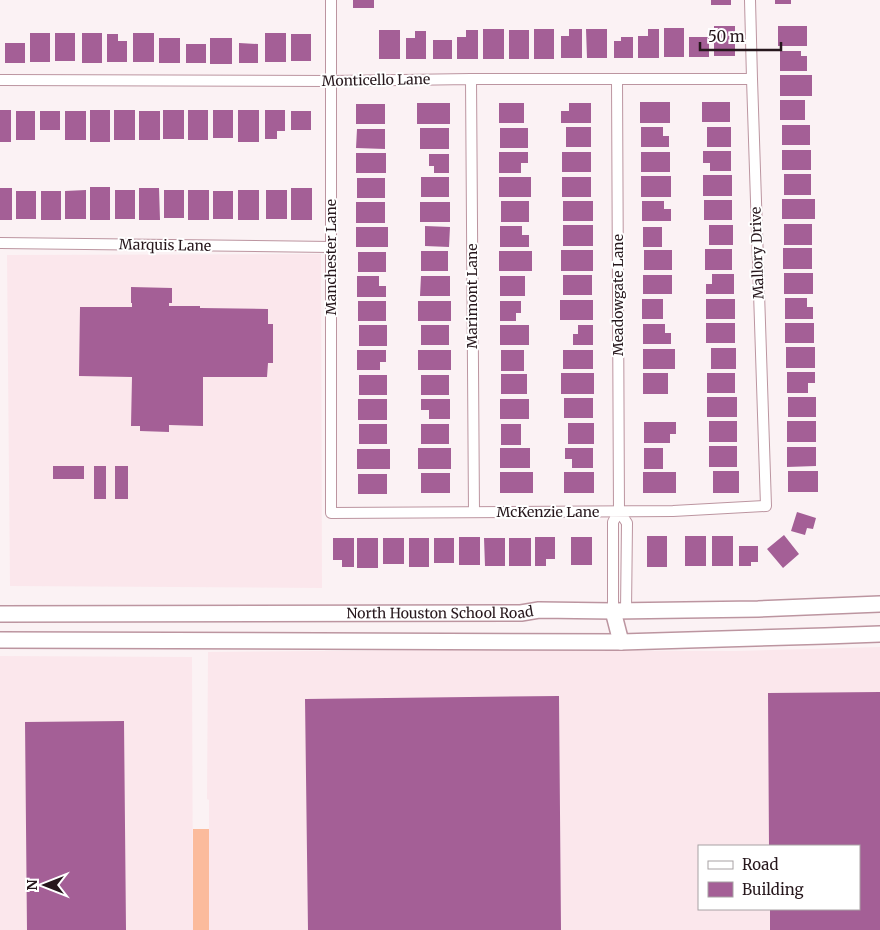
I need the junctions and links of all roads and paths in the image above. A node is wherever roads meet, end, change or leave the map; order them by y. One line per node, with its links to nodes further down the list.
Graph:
1 (331, 0): 7 (street, Manchester Lane)
2 (750, 0): 6 (street, Mallory Drive)
3 (0, 80): 7 (street, Monticello Lane)
4 (471, 80): 5 (street, Monticello Lane); 7 (street, Monticello Lane); 12 (street, Marimont Lane)
5 (617, 80): 6 (street, Monticello Lane); 11 (street, Meadowgate Lane)
6 (752, 80): 10 (street, Mallory Drive)
7 (331, 81): 9 (street, Manchester Lane)
8 (0, 243): 9 (street, Marquis Lane)
9 (331, 247): 13 (street, Manchester Lane)
10 (766, 506): 11 (street, McKenzie Lane)
11 (619, 511): 12 (street, McKenzie Lane); 15 (street, Meadowgate Lane)
12 (474, 512): 13 (street, McKenzie Lane)
13 (331, 513)
14 (880, 604): 15 (main road, North Houston School Road)
15 (619, 611): 16 (main road, North Houston School Road); 21 (main road)
16 (171, 613): 17 (main road, North Houston School Road); 20 (main road)
17 (0, 614)
18 (880, 634): 21 (main road, North Houston School Road)
19 (0, 640): 20 (main road, North Houston School Road)
20 (170, 640): 21 (main road, North Houston School Road)
21 (621, 642)

